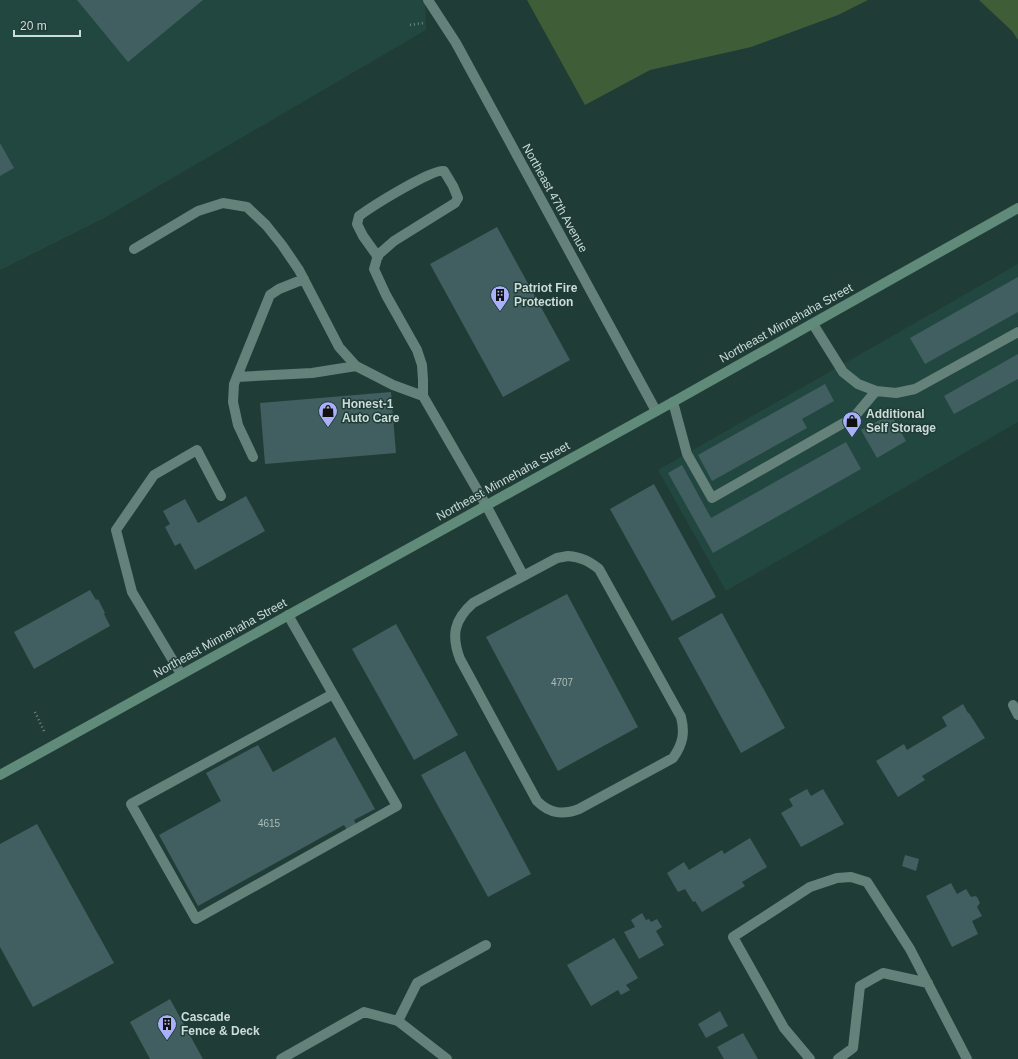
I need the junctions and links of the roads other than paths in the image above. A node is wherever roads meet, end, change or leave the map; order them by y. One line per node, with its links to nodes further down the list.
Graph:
1 (428, 0): 13 (street, Northeast 47th Avenue)
2 (1018, 208): 6 (main road, Northeast Minnehaha Street)
3 (134, 249): 5 (street)
4 (378, 257): 4 (street); 11 (street)
5 (304, 278): 8 (street); 9 (street)
6 (812, 324): 10 (street); 12 (main road, Northeast Minnehaha Street)
7 (1018, 332): 10 (street)
8 (356, 366): 9 (street); 11 (street)
9 (237, 377): 14 (street)
10 (876, 392): 12 (street)
11 (423, 396): 16 (street)
12 (673, 402): 13 (main road, Northeast Minnehaha Street)
13 (656, 411): 16 (main road, Northeast Minnehaha Street)
14 (253, 457)
15 (221, 496): 19 (street)
16 (486, 505): 17 (street); 18 (main road, Northeast Minnehaha Street)
17 (523, 575): 17 (street)
18 (288, 615): 19 (main road, Northeast Minnehaha Street); 20 (street)
19 (181, 674): 23 (main road, Northeast Minnehaha Street)
20 (333, 694): 20 (street)
21 (1013, 705): 22 (street)
22 (1018, 715)
23 (0, 775)
24 (486, 945): 26 (street)
25 (928, 983): 29 (street); 30 (street); 31 (street)
26 (398, 1021): 27 (street); 28 (street)
27 (281, 1059)
28 (447, 1059)
29 (810, 1059)
30 (838, 1059)
31 (967, 1059)

